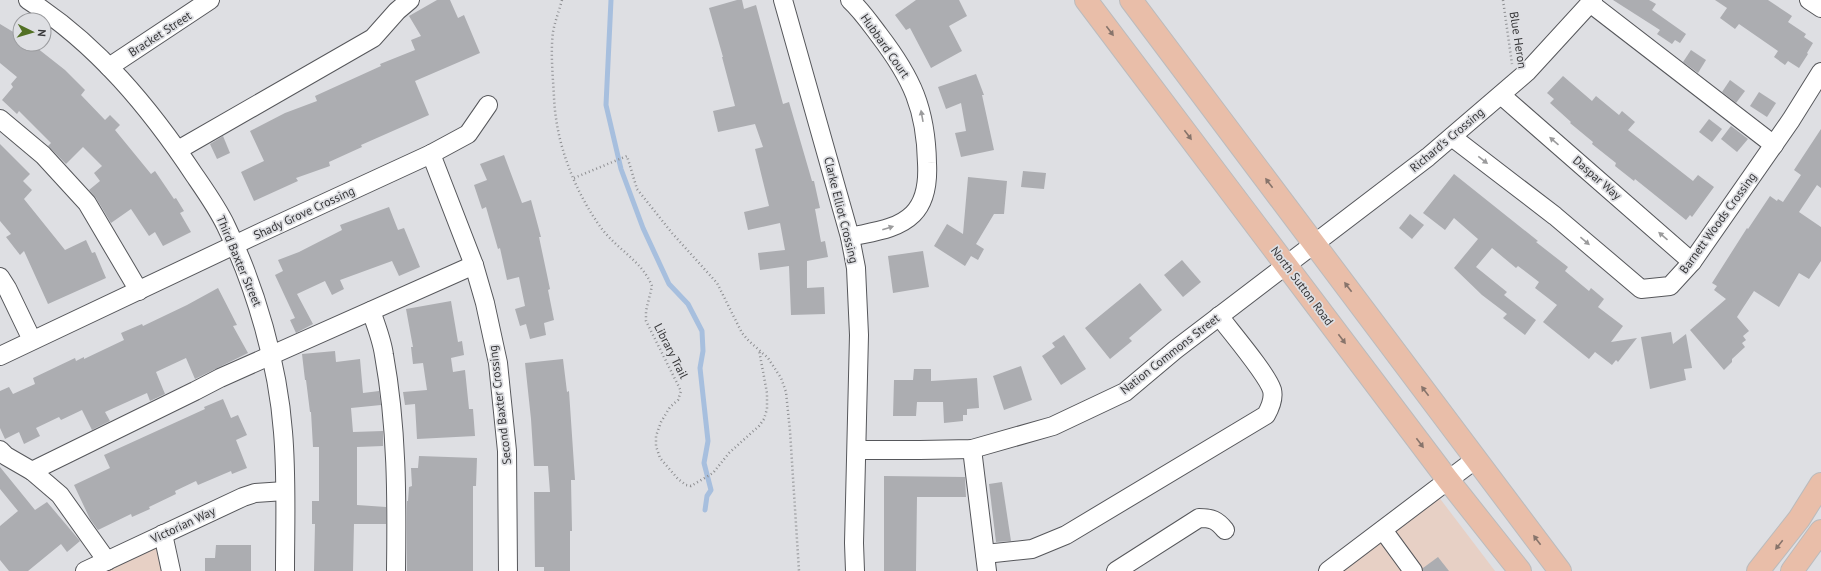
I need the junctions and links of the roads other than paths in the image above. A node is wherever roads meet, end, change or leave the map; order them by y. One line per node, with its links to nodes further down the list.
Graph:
1 (28, 0): 11 (street, Third Baxter Street)
2 (210, 0): 11 (street, Bracket Street)
3 (410, 0): 18 (street)
4 (783, 0): 20 (street, Clarke Elliot Crossing)
5 (850, 0): 20 (street, Hubbard Court, one-way to 5)
6 (1086, 0): 25 (main road, North Sutton Road, one-way to 25)
7 (1131, 0): 21 (main road, one-way to 7)
8 (1809, 0): 10 (street)
9 (1592, 2): 13 (street, Richard's Crossing); 17 (street)
10 (1821, 8)
11 (109, 67): 18 (street, Third Baxter Street)
12 (1821, 72): 17 (street, Barnett Woods Crossing)
13 (1501, 95): 16 (street, Richard's Crossing); 23 (street, Daspar Way, one-way to 13)
14 (488, 105): 19 (street, Shady Grove Crossing)
15 (0, 119): 27 (street)
16 (1452, 136): 21 (street, Richard's Crossing); 23 (street, Barnett Woods Crossing, one-way to 23)
17 (1774, 145): 23 (street, Barnett Woods Crossing)
18 (178, 150): 22 (street, Third Baxter Street)
19 (431, 154): 22 (street, Shady Grove Crossing); 24 (street, Second Baxter Crossing)
20 (850, 238): 35 (street, Clarke Elliot Crossing)
21 (1315, 243): 25 (street, Richard's Crossing); 36 (main road, one-way to 21)
22 (235, 245): 27 (street, Shady Grove Crossing); 31 (street, Third Baxter Street)
23 (1692, 262)
24 (474, 265): 28 (street); 51 (street, Second Baxter Crossing)
25 (1286, 265): 29 (street, Nation Commons Street); 38 (main road, North Sutton Road, one-way to 38)
26 (0, 277): 30 (street)
27 (139, 291): 30 (street, Shady Grove Crossing)
28 (371, 311): 31 (street); 50 (street)
29 (1219, 316): 33 (street, Nation Commons Street); 46 (street)
30 (32, 340): 32 (street, Shady Grove Crossing)
31 (271, 355): 37 (street); 40 (street, Third Baxter Street)
32 (0, 356)
33 (972, 449): 35 (street, Nation Commons Street); 46 (street)
34 (0, 450): 37 (street)
35 (857, 450): 52 (street, Clarke Elliot Crossing)
36 (1476, 459): 38 (street); 57 (main road, one-way to 36)
37 (32, 471): 45 (street)
38 (1448, 480): 42 (street); 56 (main road, North Sutton Road)
39 (1821, 484): 58 (main road, one-way to 58)
40 (285, 491): 44 (street, Victorian Way); 49 (street, Third Baxter Street)
41 (1225, 530): 53 (street)
42 (1382, 530): 54 (street); 55 (street)
43 (1821, 531): 59 (main road)
44 (163, 534): 45 (street, Victorian Way); 48 (street)
45 (107, 561): 47 (street, Victorian Way)
46 (986, 562)
47 (86, 571)
48 (171, 571)
49 (286, 571)
50 (396, 571)
51 (508, 571)
52 (855, 571)
53 (1116, 571)
54 (1328, 571)
55 (1413, 571)
56 (1520, 571)
57 (1560, 571)
58 (1758, 571)
59 (1792, 571)

